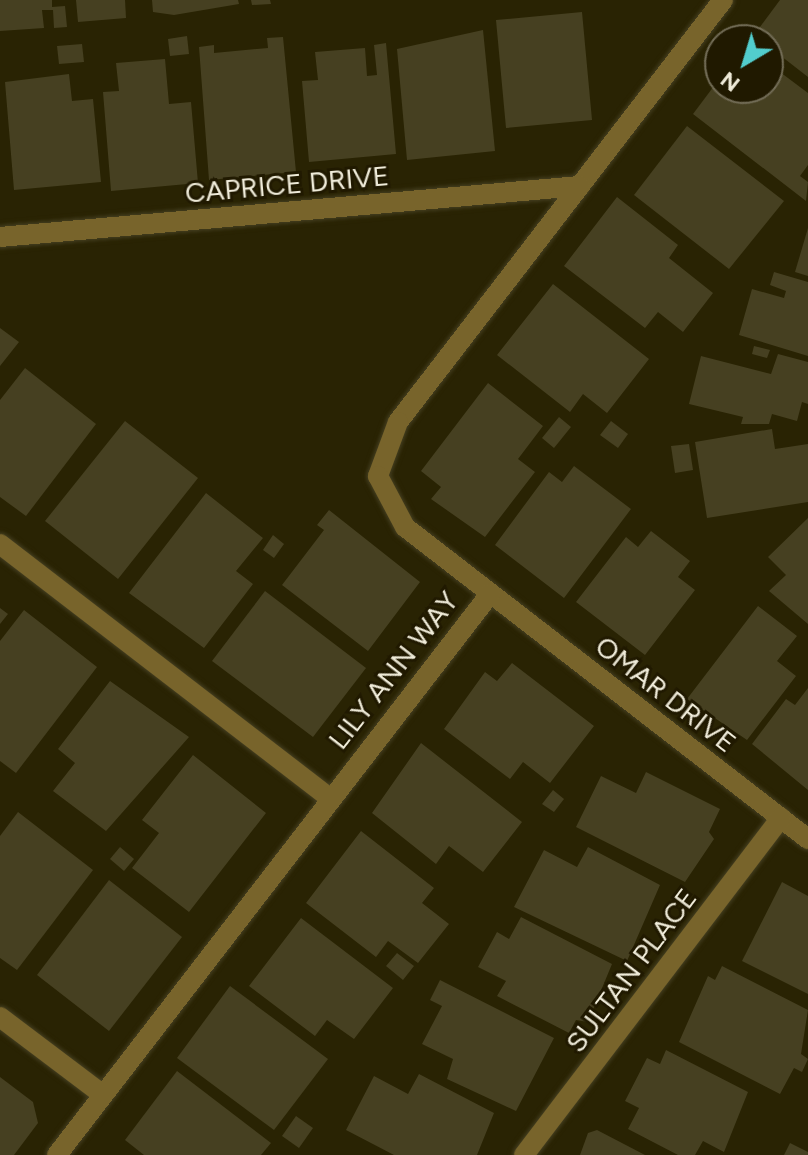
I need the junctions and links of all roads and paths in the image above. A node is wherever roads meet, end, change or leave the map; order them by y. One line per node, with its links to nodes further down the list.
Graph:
1 (723, 0): 2 (lane, LILY ANN WAY)
2 (580, 186): 3 (lane, CAPRICE DRIVE); 5 (lane, LILY ANN WAY)
3 (0, 237)
4 (0, 544): 6 (lane)
5 (490, 594): 6 (lane, LILY ANN WAY); 7 (lane, OMAR DRIVE)
6 (329, 797): 10 (lane, LILY ANN WAY)
7 (781, 818): 8 (lane, OMAR DRIVE); 12 (lane, SULTAN PLACE)
8 (808, 839)
9 (0, 1017): 10 (lane)
10 (103, 1095): 11 (lane, LILY ANN WAY)
11 (57, 1155)
12 (524, 1155)

